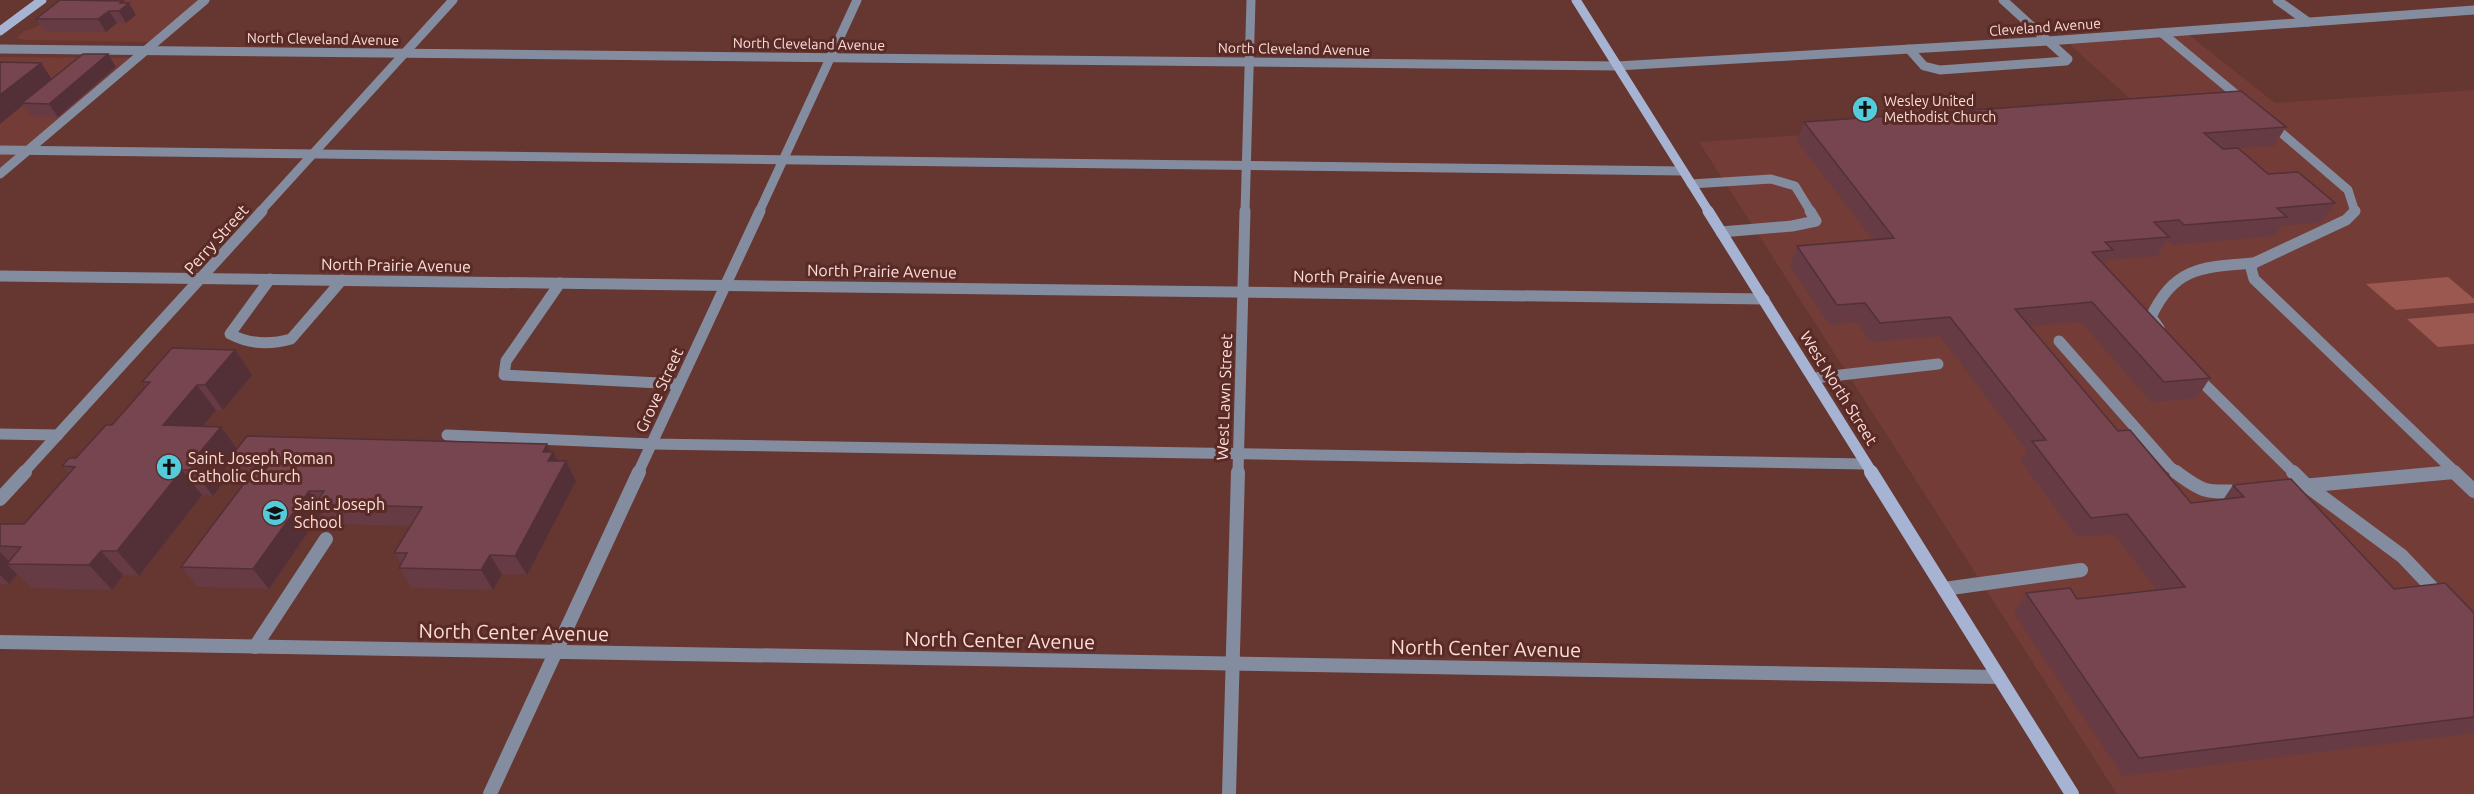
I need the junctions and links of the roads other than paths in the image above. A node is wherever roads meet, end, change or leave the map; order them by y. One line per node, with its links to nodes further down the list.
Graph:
1 (42, 0): 11 (main road)
2 (205, 0): 16 (street)
3 (453, 0): 17 (street, Perry Street)
4 (857, 0): 18 (street, Grove Street)
5 (1251, 0): 19 (street, West Lawn Street)
6 (1576, 0): 20 (main road, West North Street)
7 (2003, 0): 13 (street)
8 (2277, 0): 10 (street)
9 (2474, 10): 10 (street, Cleveland Avenue)
10 (2308, 22): 12 (street, Cleveland Avenue)
11 (0, 31)
12 (2162, 33): 13 (street, Cleveland Avenue); 30 (street)
13 (2048, 41): 15 (street, Cleveland Avenue); 15 (street)
14 (0, 49): 16 (street, North Cleveland Avenue)
15 (1909, 49): 20 (street, Cleveland Avenue)
16 (146, 50): 17 (street, North Cleveland Avenue); 22 (street)
17 (405, 53): 18 (street, North Cleveland Avenue); 23 (street, Perry Street)
18 (830, 58): 19 (street, North Cleveland Avenue); 24 (street, Grove Street)
19 (1250, 62): 20 (street, North Cleveland Avenue); 25 (street, West Lawn Street)
20 (1617, 66): 26 (main road, West North Street)
21 (0, 150): 22 (street)
22 (28, 151): 23 (street); 27 (street)
23 (313, 154): 24 (street); 32 (street, Perry Street)
24 (783, 160): 25 (street); 36 (street, Grove Street)
25 (1247, 165): 26 (street); 37 (street, West Lawn Street)
26 (1683, 171): 28 (main road, West North Street)
27 (0, 174)
28 (1691, 184): 29 (main road, West North Street); 29 (street)
29 (1721, 232): 38 (main road, West North Street)
30 (2254, 263): 39 (street); 51 (street)
31 (0, 276): 32 (street, North Prairie Avenue)
32 (200, 278): 33 (street, North Prairie Avenue); 46 (street, Perry Street)
33 (270, 279): 34 (street, North Prairie Avenue); 34 (street)
34 (342, 280): 35 (street, North Prairie Avenue)
35 (560, 283): 36 (street, North Prairie Avenue); 44 (street)
36 (725, 285): 37 (street, North Prairie Avenue); 44 (street, Grove Street)
37 (1243, 292): 38 (street, North Prairie Avenue); 49 (street, West Lawn Street)
38 (1764, 299): 43 (main road, West North Street)
39 (2164, 335)
40 (2059, 341): 54 (street)
41 (2183, 362): 52 (street)
42 (1938, 364): 43 (street)
43 (1814, 378): 50 (main road, West North Street)
44 (680, 384): 48 (street, Grove Street)
45 (0, 434): 46 (street)
46 (58, 435): 56 (street, Perry Street)
47 (447, 435): 48 (street)
48 (652, 444): 49 (street); 63 (street, Grove Street)
49 (1239, 453): 50 (street); 64 (street, West Lawn Street)
50 (1866, 464): 59 (main road, West North Street)
51 (2454, 472): 52 (street); 55 (street)
52 (2306, 485): 53 (street); 60 (street)
53 (2289, 487)
54 (2259, 489)
55 (2474, 490)
56 (0, 499)
57 (326, 539): 62 (street)
58 (2081, 570): 59 (street)
59 (1944, 589): 65 (main road, West North Street)
60 (2450, 605)
61 (0, 642): 62 (street, North Center Avenue)
62 (255, 647): 63 (street, North Center Avenue)
63 (556, 652): 64 (street, North Center Avenue); 66 (street, Grove Street)
64 (1233, 663): 65 (street, North Center Avenue); 67 (street, West Lawn Street)
65 (1999, 677): 68 (main road, West North Street)
66 (490, 794)
67 (1229, 794)
68 (2072, 794)

